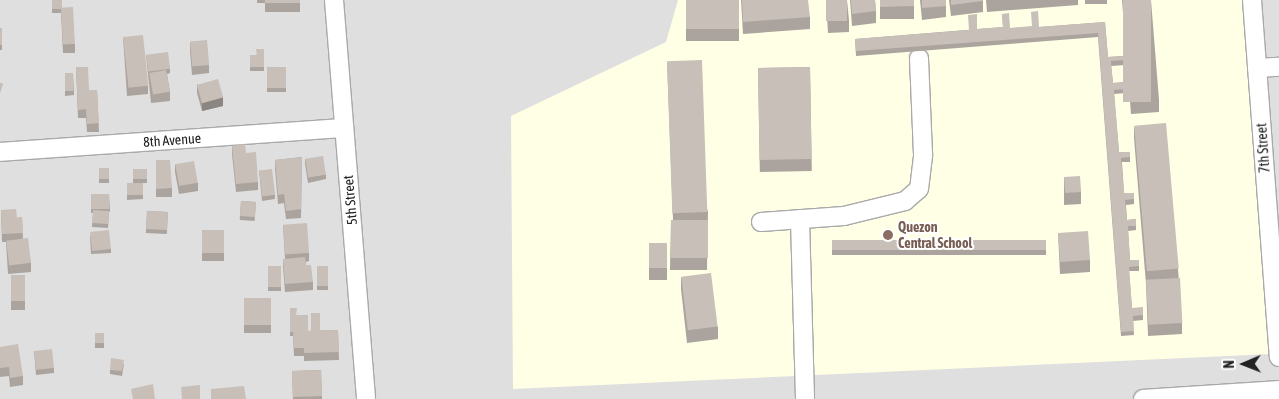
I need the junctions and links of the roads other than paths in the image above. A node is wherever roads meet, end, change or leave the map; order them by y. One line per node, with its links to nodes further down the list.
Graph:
1 (334, 0): 6 (street, 5th Street)
2 (1252, 0): 5 (street, 7th Street)
3 (919, 58): 8 (street)
4 (1279, 66): 5 (street)
5 (1258, 68): 10 (street, 7th Street)
6 (344, 128): 7 (street, 8th Avenue); 12 (street, 5th Street)
7 (0, 152)
8 (800, 220): 9 (street); 13 (street)
9 (761, 222)
10 (1279, 357)
11 (1279, 390): 14 (street)
12 (366, 399)
13 (805, 399)
14 (1143, 399)

